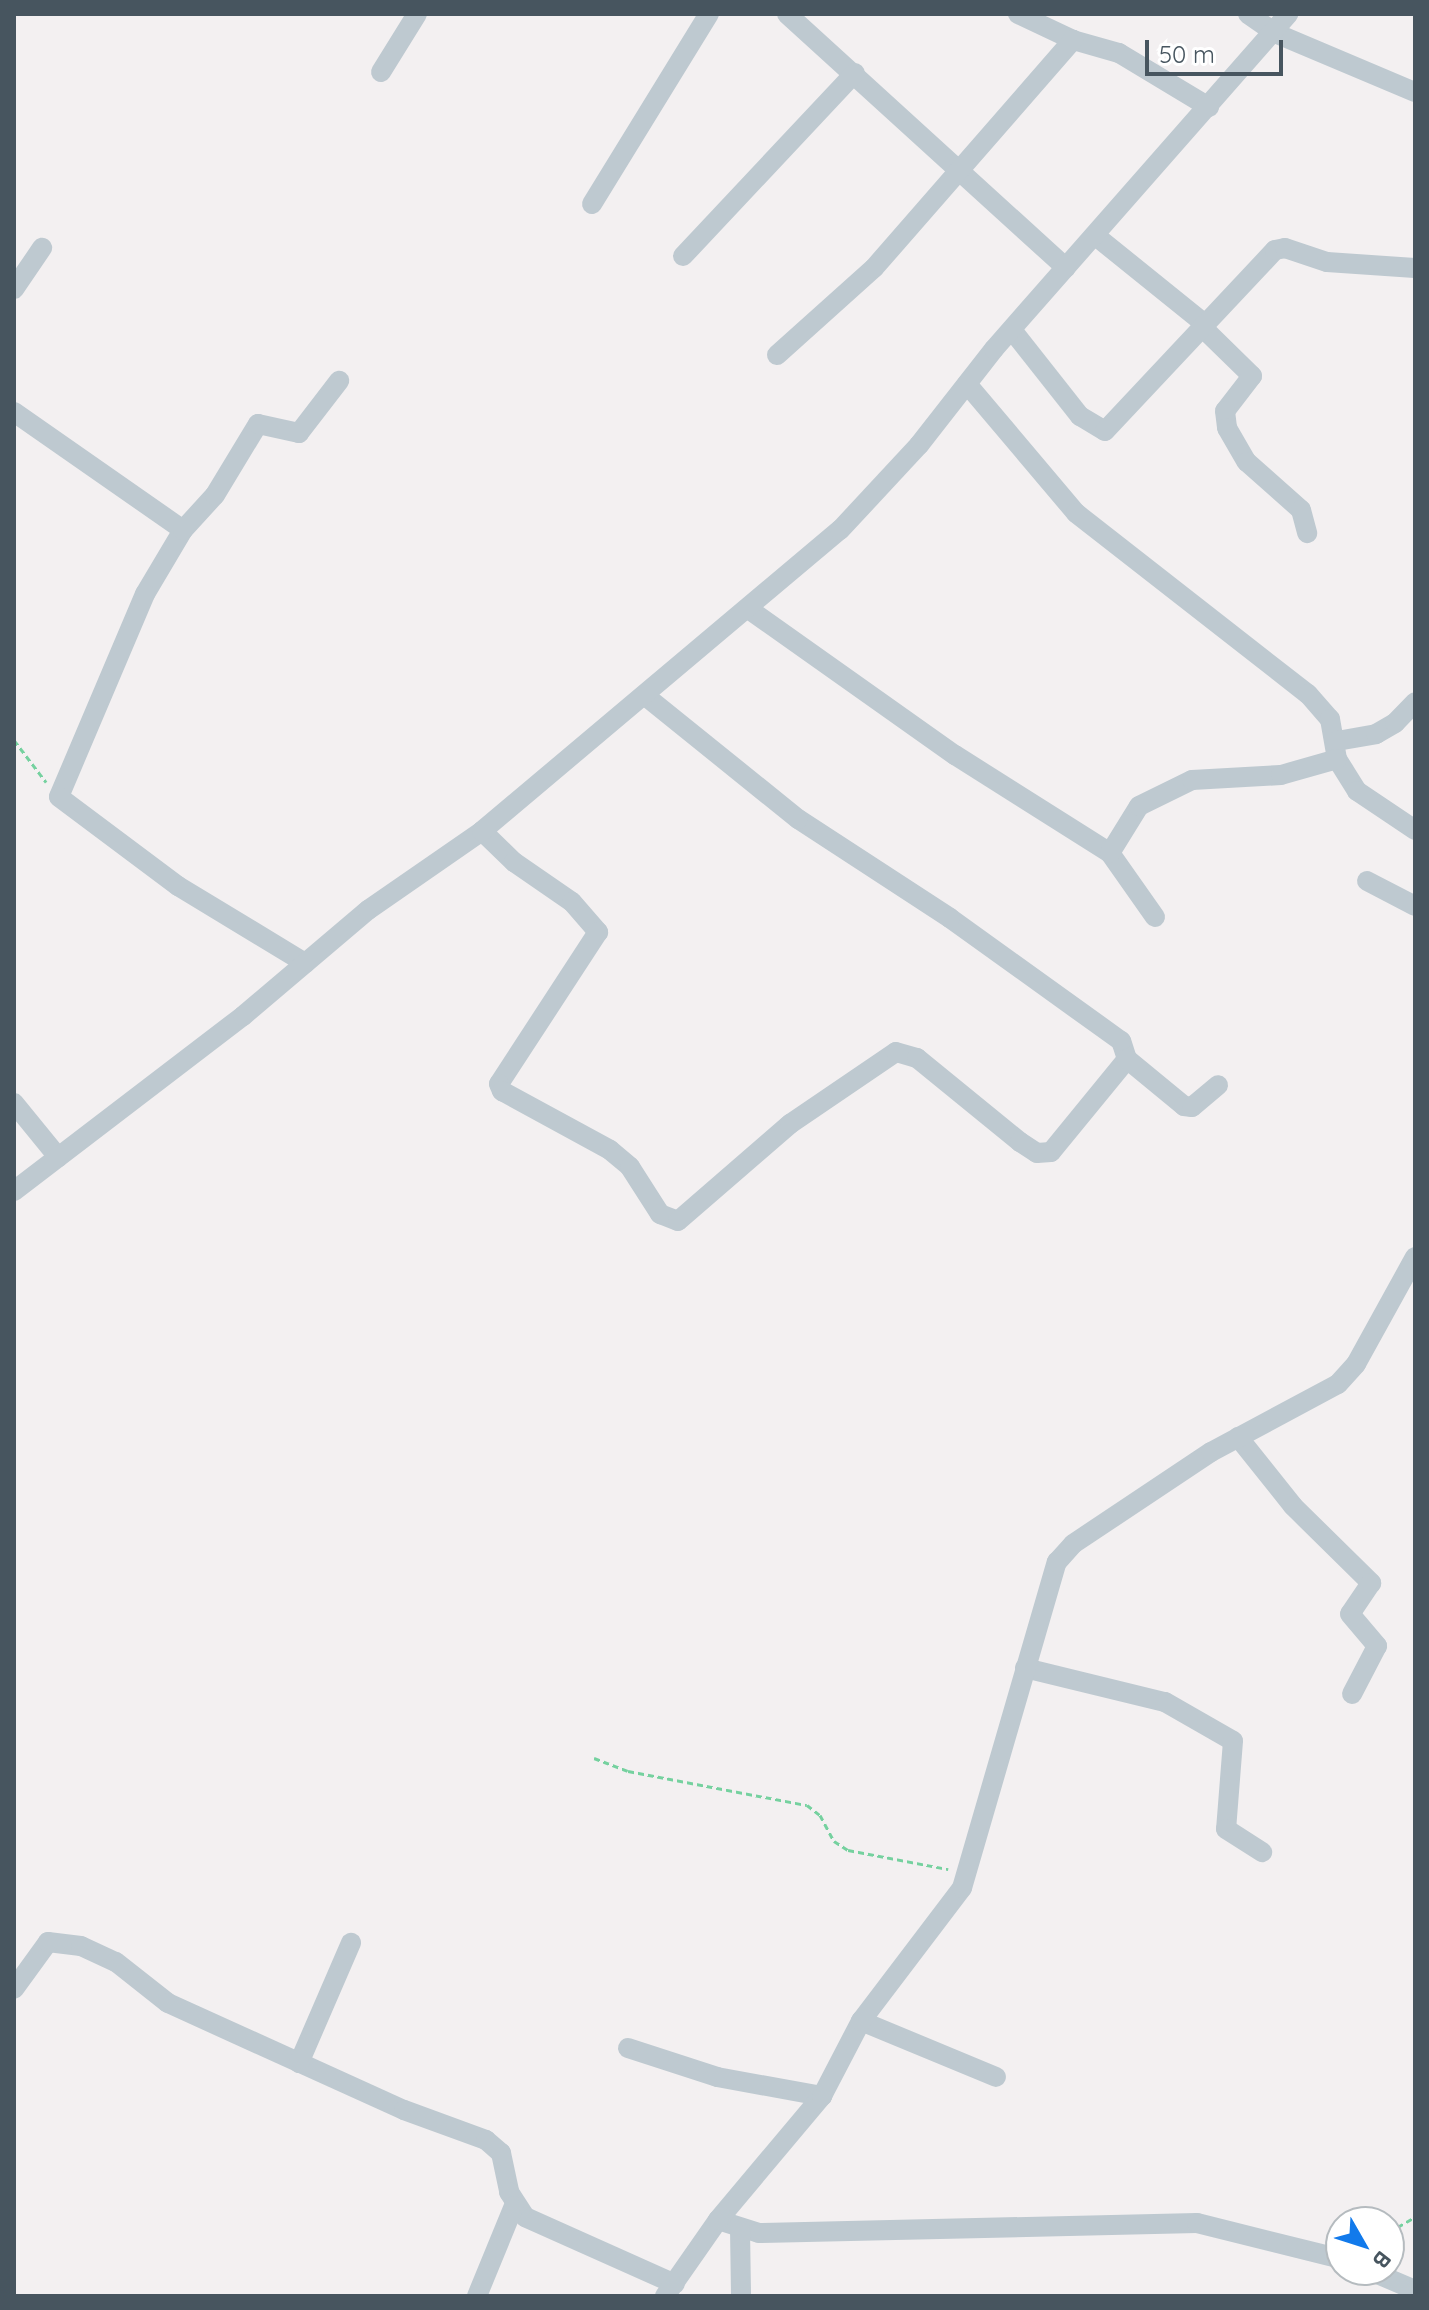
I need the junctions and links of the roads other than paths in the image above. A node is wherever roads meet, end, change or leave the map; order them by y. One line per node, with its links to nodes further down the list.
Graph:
1 (417, 14): 9 (street)
2 (709, 14): 14 (street)
3 (787, 14): 10 (street)
4 (1018, 14): 8 (street)
5 (1248, 14): 7 (street)
6 (1288, 14): 7 (street)
7 (1275, 33): 11 (street); 12 (street)
8 (1073, 40): 12 (street); 13 (street)
9 (381, 72)
10 (855, 73): 13 (street); 17 (street)
11 (1415, 92)
12 (1209, 107): 15 (street)
13 (958, 168): 18 (street); 23 (street)
14 (592, 204)
15 (1097, 237): 18 (street); 21 (street)
16 (42, 248): 20 (street)
17 (683, 256)
18 (1066, 268): 22 (street)
19 (1415, 268): 21 (street)
20 (14, 289)
21 (1203, 325): 22 (street); 28 (street)
22 (1012, 330): 25 (street)
23 (777, 355)
24 (339, 381): 27 (street)
25 (967, 384): 29 (street); 32 (street)
26 (14, 412): 27 (street)
27 (183, 530): 39 (street)
28 (1307, 533)
29 (750, 610): 30 (street); 35 (street)
30 (647, 697): 34 (street); 40 (street)
31 (1415, 702): 32 (street)
32 (1337, 750): 33 (street); 35 (street)
33 (1415, 830)
34 (482, 831): 39 (street); 40 (street)
35 (1110, 853): 38 (street)
36 (1367, 881): 37 (street)
37 (1415, 906)
38 (1155, 917)
39 (305, 963): 43 (street)
40 (1127, 1059): 41 (street)
41 (1218, 1085)
42 (14, 1103): 43 (street)
43 (58, 1157): 44 (street)
44 (14, 1191)
45 (1415, 1257): 46 (street)
46 (1409, 1285): 47 (street)
47 (1238, 1437): 48 (street); 49 (street)
48 (1025, 1668): 50 (street); 53 (street)
49 (1352, 1694)
50 (1262, 1852)
51 (351, 1943): 55 (street)
52 (14, 1989): 55 (street)
53 (861, 2021): 56 (street); 57 (street)
54 (628, 2048): 57 (street)
55 (299, 2063): 58 (street)
56 (996, 2077)
57 (822, 2096): 59 (street)
58 (514, 2206): 62 (street); 63 (street)
59 (718, 2220): 60 (street); 62 (street)
60 (740, 2229): 61 (street); 64 (street)
61 (1325, 2255)
62 (670, 2290)
63 (477, 2296)
64 (741, 2296)

